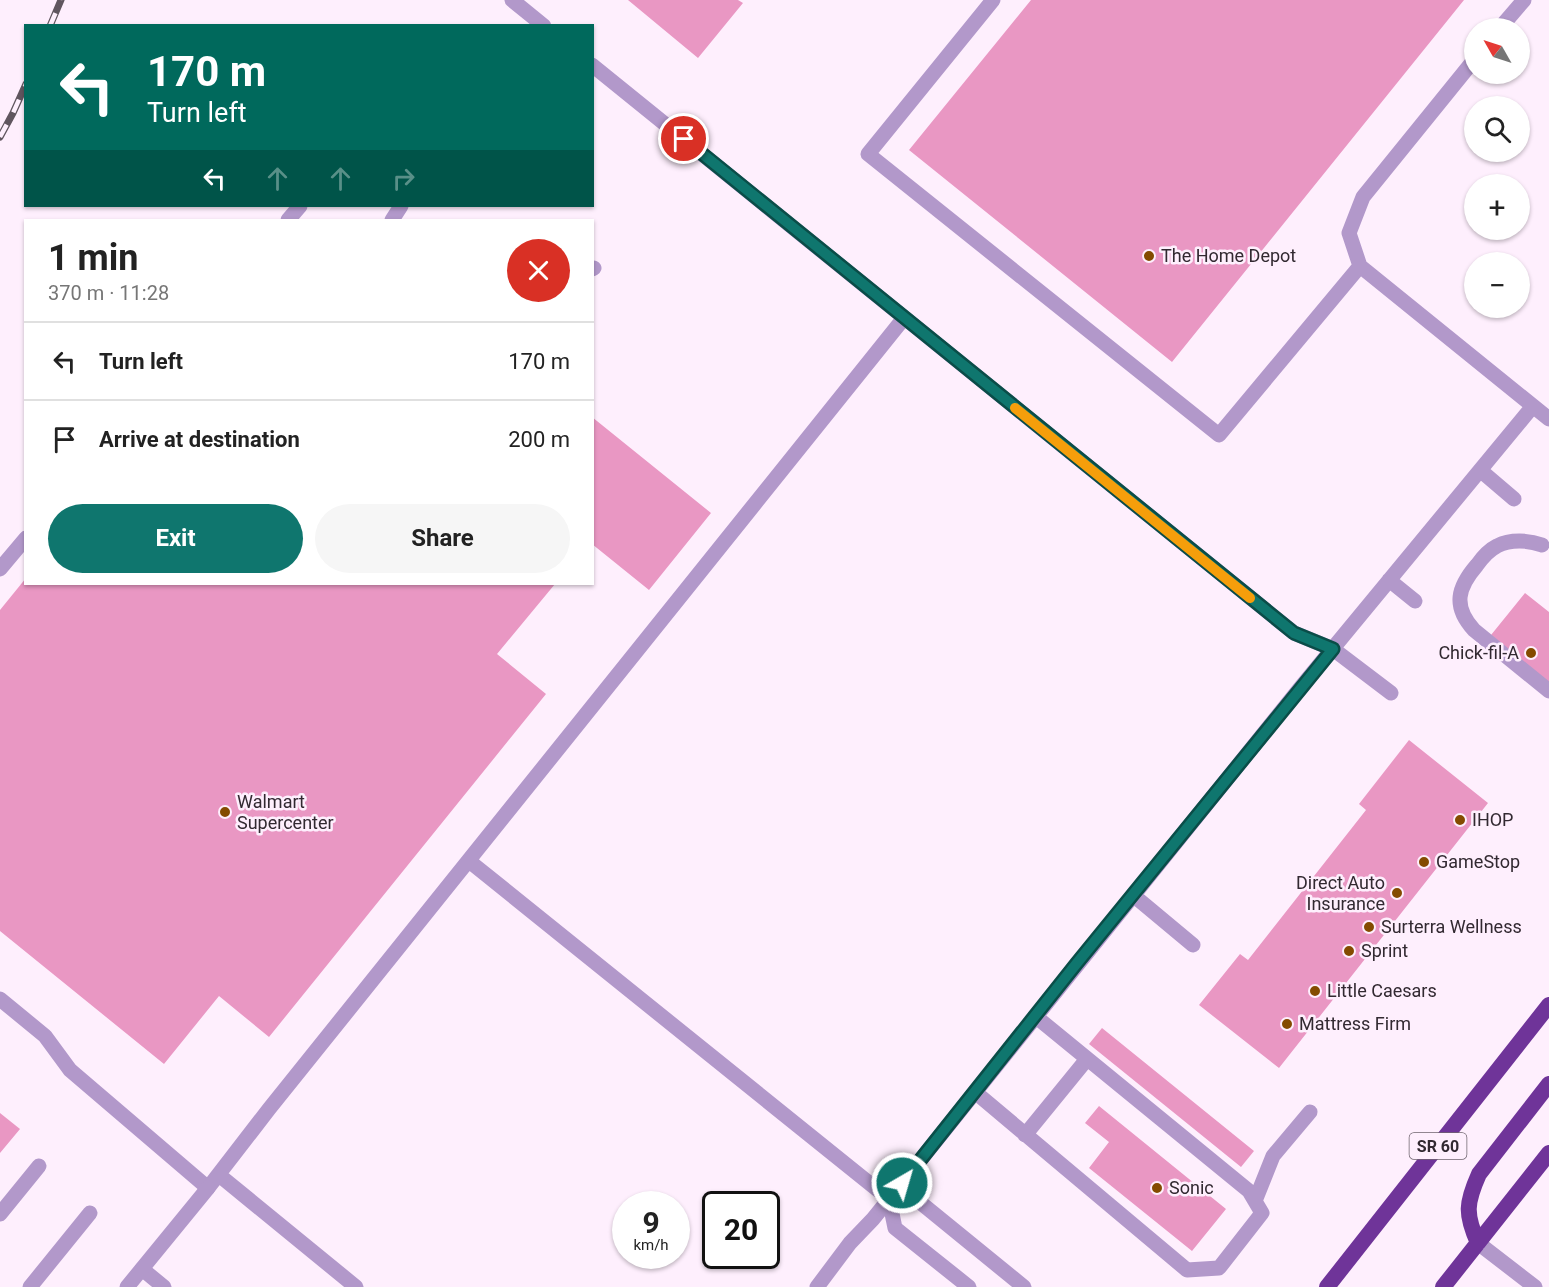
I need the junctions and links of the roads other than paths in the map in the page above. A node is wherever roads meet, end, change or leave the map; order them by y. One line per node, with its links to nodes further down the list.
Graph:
1 (512, 0): 5 (street)
2 (993, 0): 10 (street)
3 (1524, 0): 4 (street)
4 (1509, 18)
5 (542, 24)
6 (594, 67): 11 (street)
7 (1464, 72): 10 (street)
8 (299, 207): 9 (street)
9 (289, 219)
10 (1360, 266): 12 (street)
11 (904, 318): 21 (street); 24 (street)
12 (1533, 406): 13 (street); 14 (street)
13 (1549, 419)
14 (1480, 470): 15 (street); 19 (street)
15 (1514, 499)
16 (24, 540): 18 (street)
17 (1542, 545): 22 (street)
18 (0, 568)
19 (1389, 580): 20 (street); 21 (street)
20 (1415, 601)
21 (1333, 649): 23 (street); 25 (street)
22 (1549, 691)
23 (1391, 693)
24 (468, 861): 37 (street); 39 (street)
25 (1133, 896): 26 (street); 29 (street)
26 (1193, 945)
27 (0, 999): 38 (street)
28 (1549, 1005): 52 (highway, SR 60)
29 (1035, 1016): 30 (street); 32 (street)
30 (1087, 1059): 34 (street); 40 (street)
31 (1549, 1084): 43 (highway)
32 (975, 1092): 34 (street); 39 (street)
33 (1310, 1112): 40 (street)
34 (1025, 1135): 40 (street)
35 (1549, 1153): 43 (highway)
36 (39, 1166): 42 (street)
37 (219, 1175): 38 (street); 48 (street)
38 (207, 1188): 44 (street)
39 (889, 1199): 49 (street); 50 (street); 51 (street)
40 (1255, 1201)
41 (90, 1213): 45 (street)
42 (0, 1214)
43 (1478, 1243): 53 (highway); 54 (street)
44 (142, 1269): 46 (street); 47 (street)
45 (30, 1287)
46 (127, 1287)
47 (164, 1287)
48 (356, 1287)
49 (817, 1287)
50 (969, 1287)
51 (1024, 1287)
52 (1327, 1287)
53 (1443, 1287)
54 (1535, 1287)

